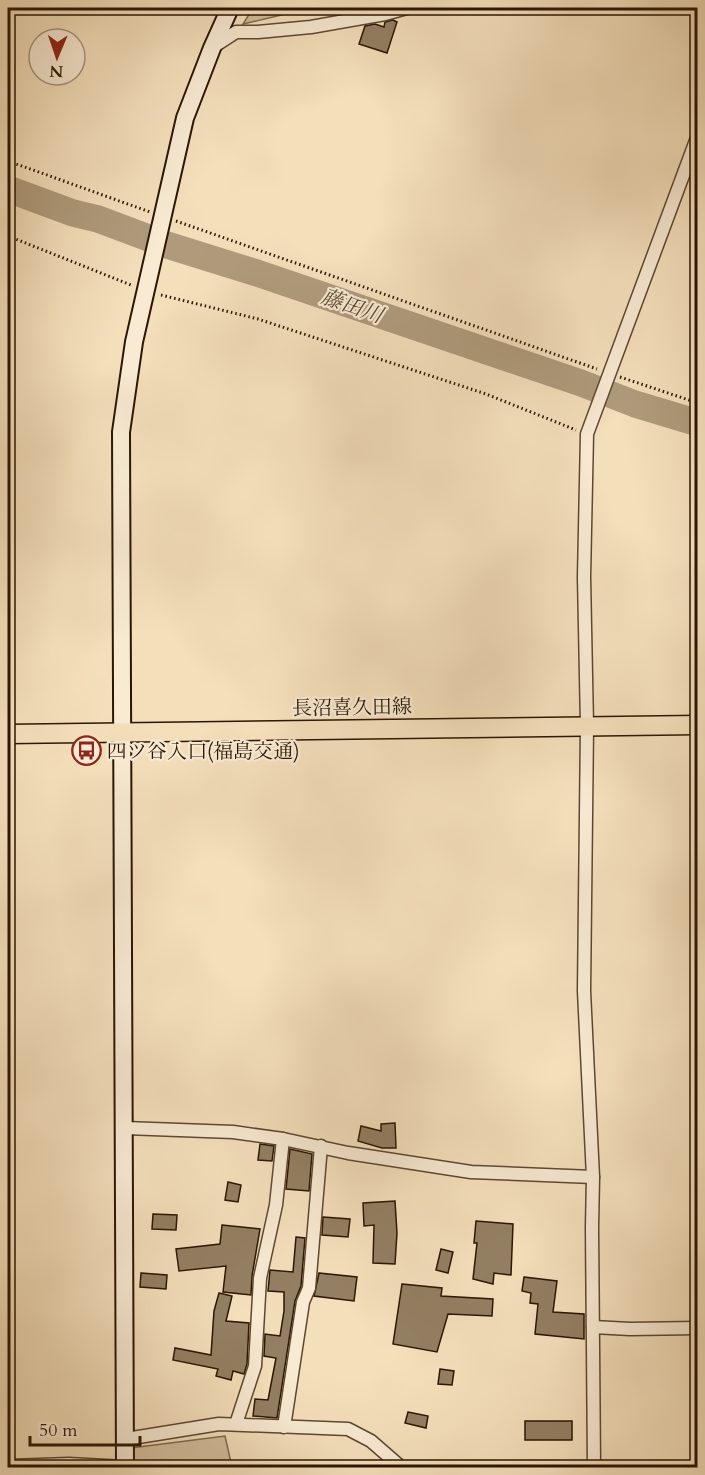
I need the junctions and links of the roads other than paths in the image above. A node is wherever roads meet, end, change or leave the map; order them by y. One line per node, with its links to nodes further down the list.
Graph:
1 (406, 8): 3 (street)
2 (227, 12): 3 (street)
3 (212, 48): 7 (street)
4 (698, 135): 6 (street)
5 (698, 725): 6 (main road, 長沼喜久田線)
6 (587, 726): 7 (main road, 長沼喜久田線); 12 (street)
7 (123, 732): 8 (main road, 長沼喜久田線); 9 (street)
8 (8, 734)
9 (125, 1128): 10 (street); 17 (street)
10 (283, 1139): 11 (street); 15 (street)
11 (321, 1146): 12 (street); 16 (street)
12 (593, 1177): 13 (street)
13 (593, 1327): 14 (street); 21 (street)
14 (698, 1328)
15 (236, 1424): 16 (street); 17 (street)
16 (285, 1426): 20 (street)
17 (126, 1439): 19 (street)
18 (8, 1466): 19 (street)
19 (125, 1467)
20 (402, 1467)
21 (594, 1467)

